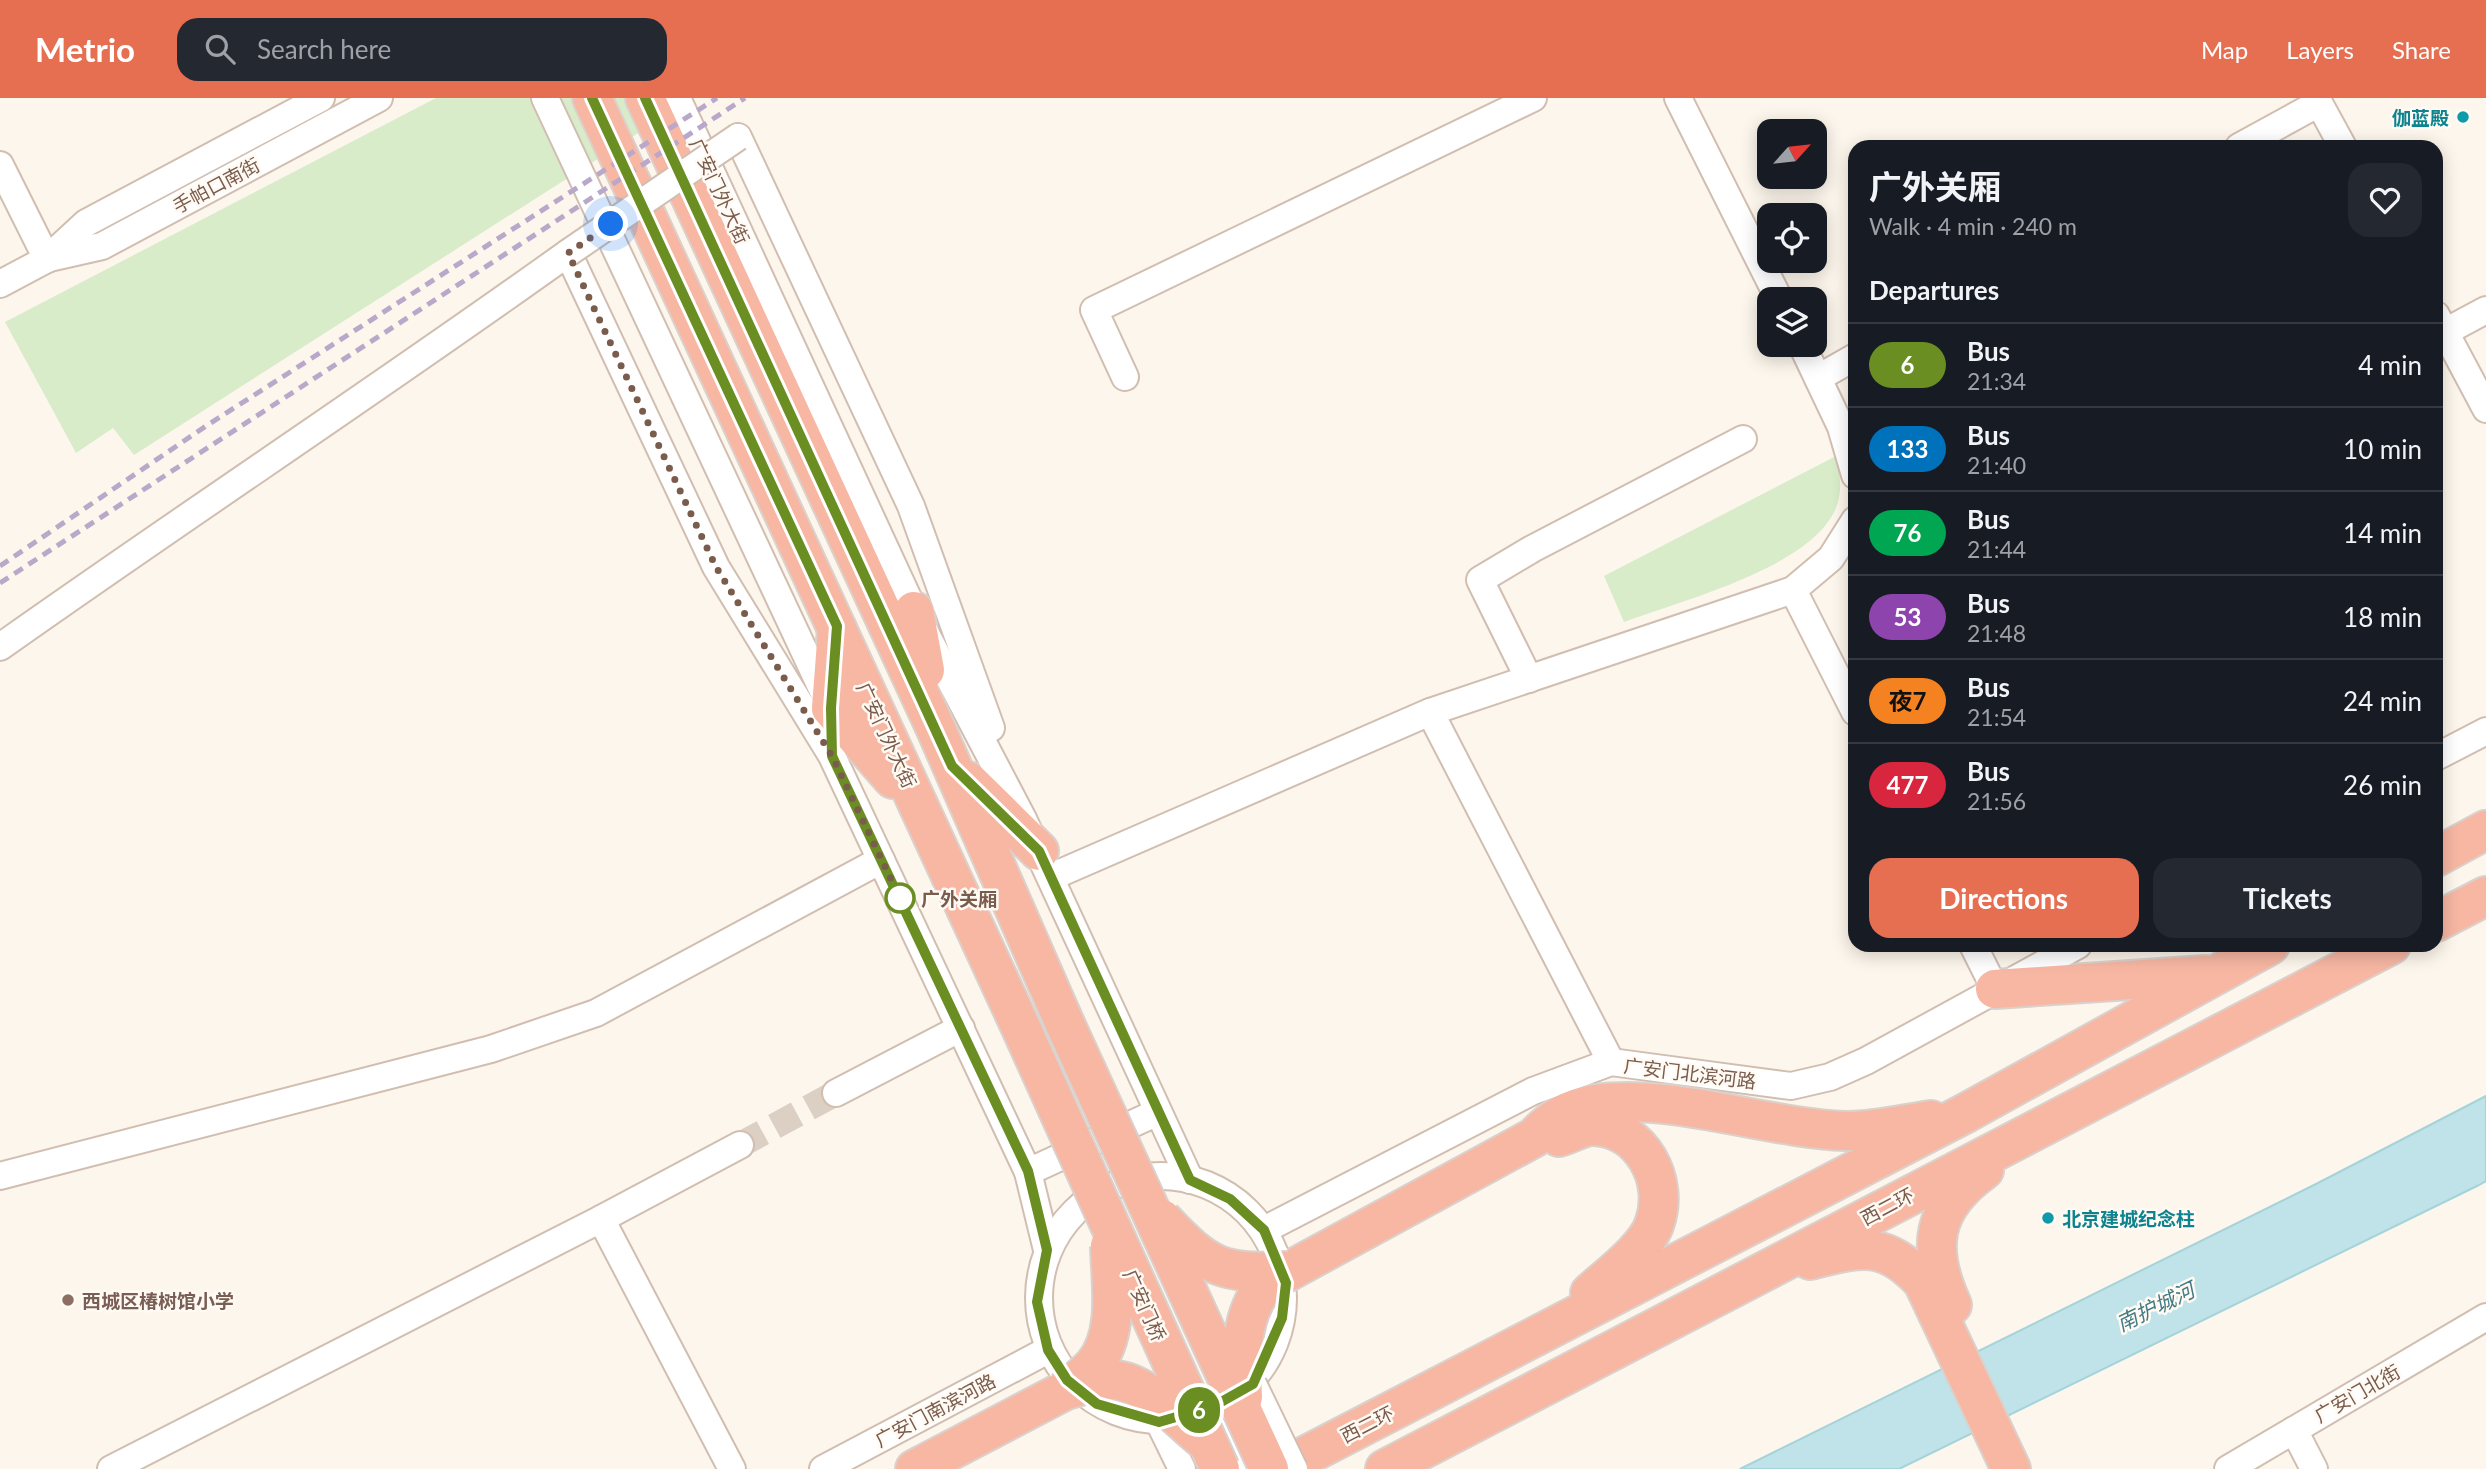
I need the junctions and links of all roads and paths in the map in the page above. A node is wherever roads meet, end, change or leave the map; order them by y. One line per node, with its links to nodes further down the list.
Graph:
1 (321, 98): 13 (street, 手帕口南街)
2 (379, 98): 13 (street, 手帕口南街)
3 (545, 98): 33 (street)
4 (592, 98): 29 (highway, 广安门外大街)
5 (645, 98): 35 (highway, 广安门外大街)
6 (677, 98): 28 (street, 广安门外大街)
7 (1533, 98): 21 (street)
8 (1678, 98): 15 (street)
9 (2252, 140): 10 (street)
10 (2339, 140)
11 (0, 165): 13 (street)
12 (568, 253): 30 (street); 38 (street); 41 (street, bridge)
13 (47, 259): 14 (street, 手帕口南街)
14 (0, 284)
15 (1773, 287)
16 (2486, 310): 17 (street)
17 (2443, 323)
18 (2443, 328): 23 (street)
19 (1808, 357): 22 (street)
20 (1848, 362): 22 (street)
21 (1125, 377)
22 (1818, 378): 25 (street)
23 (2486, 409)
24 (1743, 439): 31 (street)
25 (1848, 451)
26 (1848, 531): 27 (street)
27 (1793, 590): 31 (street); 32 (street)
28 (914, 611): 35 (highway); 41 (street, 广安门外大街)
29 (837, 626): 33 (highway); 40 (highway, 广安门外大街)
30 (0, 647)
31 (1529, 678): 34 (street)
32 (1848, 698)
33 (831, 708): 38 (street); 40 (highway)
34 (1430, 712): 41 (street); 54 (street)
35 (935, 727): 39 (highway, 广安门外大街)
36 (2486, 731): 37 (street)
37 (2443, 753)
38 (832, 756): 42 (street)
39 (952, 766): 41 (highway); 51 (highway, 广安门外大街)
40 (923, 813): 53 (highway, 广安门外大街)
41 (1038, 849): 56 (street)
42 (881, 860): 52 (street); 62 (street)
43 (2486, 896): 44 (highway)
44 (2443, 918)
45 (1976, 952): 50 (street)
46 (2065, 952): 50 (street, 广安门北滨河路)
47 (2257, 952): 49 (highway, 西二环)
48 (2376, 952): 58 (highway, 西二环)
49 (2214, 975): 50 (highway); 57 (highway, 西二环)
50 (1995, 989): 54 (street, 广安门北滨河路)
51 (1065, 1024): 64 (highway, 广安门桥, bridge)
52 (961, 1028): 55 (street); 61 (street)
53 (1022, 1030): 66 (highway, 广安门桥, bridge)
54 (1611, 1062): 67 (street, 广安门北滨河路)
55 (836, 1093)
56 (1158, 1112): 61 (street); 63 (street)
57 (1964, 1114): 59 (highway); 73 (highway, 西二环)
58 (2059, 1115): 70 (highway, 西二环); 72 (highway)
59 (1535, 1137): 69 (highway); 73 (highway)
60 (740, 1145): 65 (street)
61 (1028, 1171): 68 (street)
62 (0, 1176)
63 (1190, 1180): 67 (street); 68 (street)
64 (1147, 1204): 69 (highway, bridge); 78 (highway, 广安门桥, bridge)
65 (601, 1219): 79 (street); 80 (street)
66 (1110, 1228): 75 (highway, bridge); 78 (highway, 广安门桥, bridge)
67 (1264, 1230): 78 (street)
68 (1047, 1250): 74 (street)
69 (1289, 1270): 78 (highway, bridge)
70 (1704, 1303): 72 (highway); 87 (highway, 西二环)
71 (2486, 1317): 77 (street, 广安门北街)
72 (1950, 1321): 88 (highway); 89 (highway)
73 (1553, 1327): 85 (highway, 西二环)
74 (1048, 1350): 76 (street); 81 (street, 广安门南滨河路)
75 (1064, 1391): 78 (highway, bridge); 82 (highway)
76 (1159, 1422): 78 (street, 广安门桥); 78 (street)
77 (2294, 1430): 90 (street, 广安门北街); 91 (street)
78 (1220, 1431): 83 (street, 广安门桥); 84 (highway, 广安门桥, bridge); 86 (street, 广安门桥, bridge)
79 (111, 1469)
80 (732, 1469)
81 (823, 1469)
82 (915, 1469)
83 (1244, 1469)
84 (1269, 1469)
85 (1280, 1469)
86 (1294, 1469)
87 (1385, 1469)
88 (2011, 1469)
89 (2032, 1469)
90 (2228, 1469)
91 (2314, 1469)

